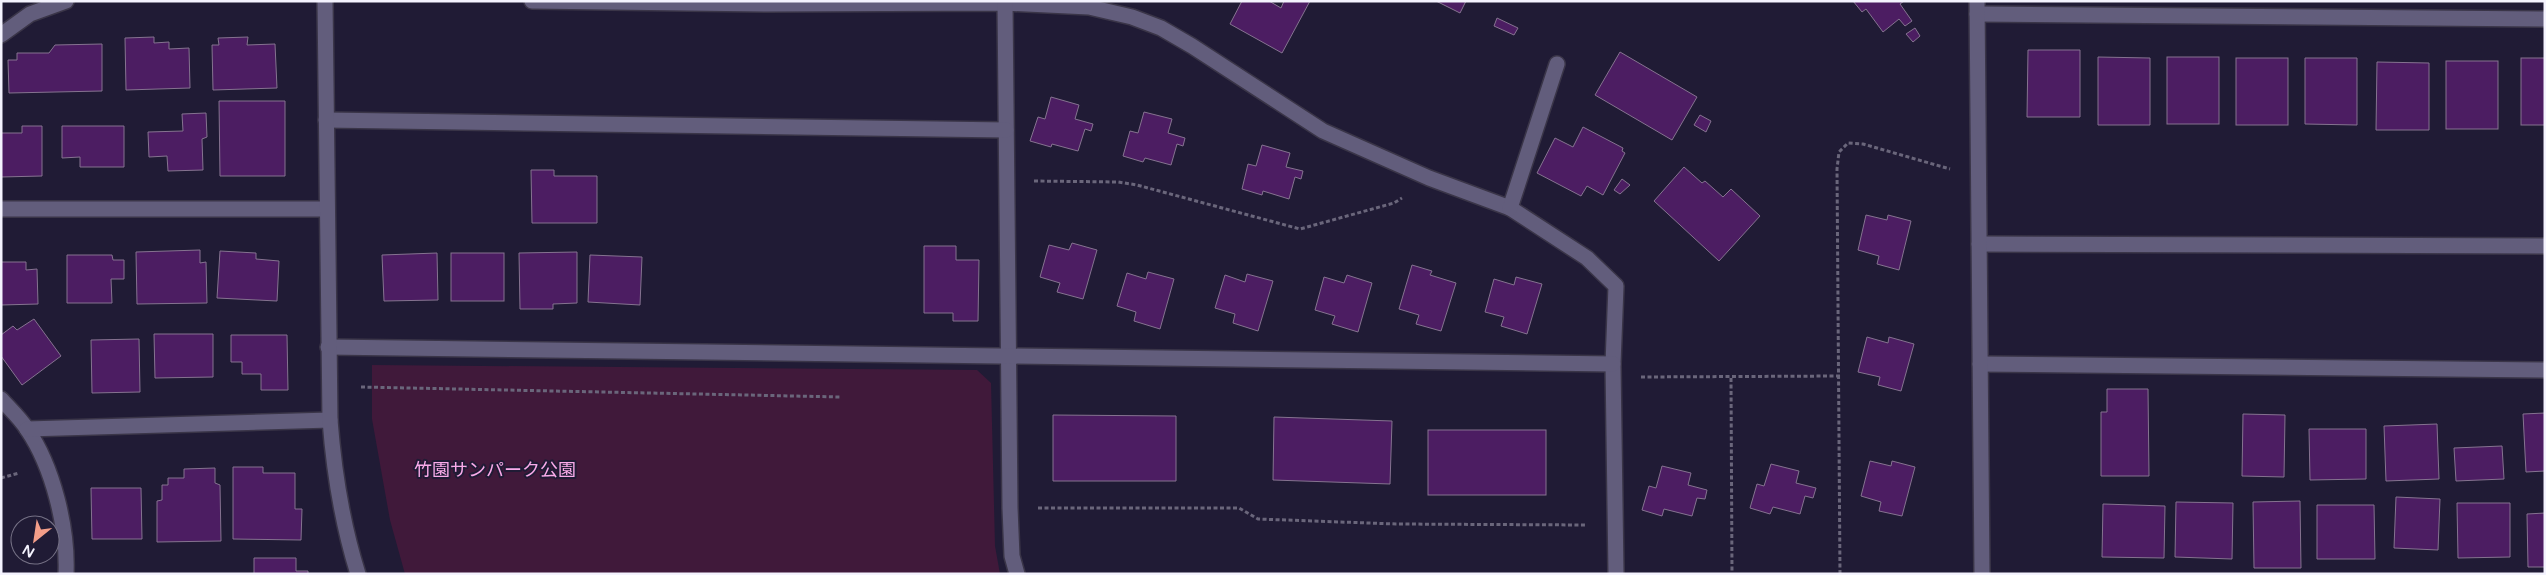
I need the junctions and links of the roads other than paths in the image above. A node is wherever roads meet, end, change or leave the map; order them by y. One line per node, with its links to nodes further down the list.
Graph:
1 (66, 1): 8 (street)
2 (325, 1): 10 (street)
3 (532, 1): 4 (street)
4 (883, 2): 5 (street)
5 (1006, 3): 11 (street); 13 (street)
6 (1977, 8): 7 (street); 15 (street)
7 (2545, 19)
8 (1, 35)
9 (1557, 64): 13 (street)
10 (326, 120): 11 (street); 14 (street)
11 (1006, 130): 18 (street)
12 (1, 208): 14 (street)
13 (1510, 208): 20 (street)
14 (327, 209): 17 (street)
15 (1979, 244): 16 (street); 19 (street)
16 (2545, 246)
17 (328, 347): 18 (street); 23 (street)
18 (1008, 356): 20 (street); 27 (street)
19 (1980, 364): 21 (street); 29 (street)
20 (1613, 370): 28 (street)
21 (2545, 370)
22 (1, 399): 24 (street)
23 (330, 420): 24 (street); 26 (street)
24 (27, 429): 25 (street)
25 (66, 574)
26 (358, 574)
27 (1017, 574)
28 (1616, 574)
29 (1982, 574)

